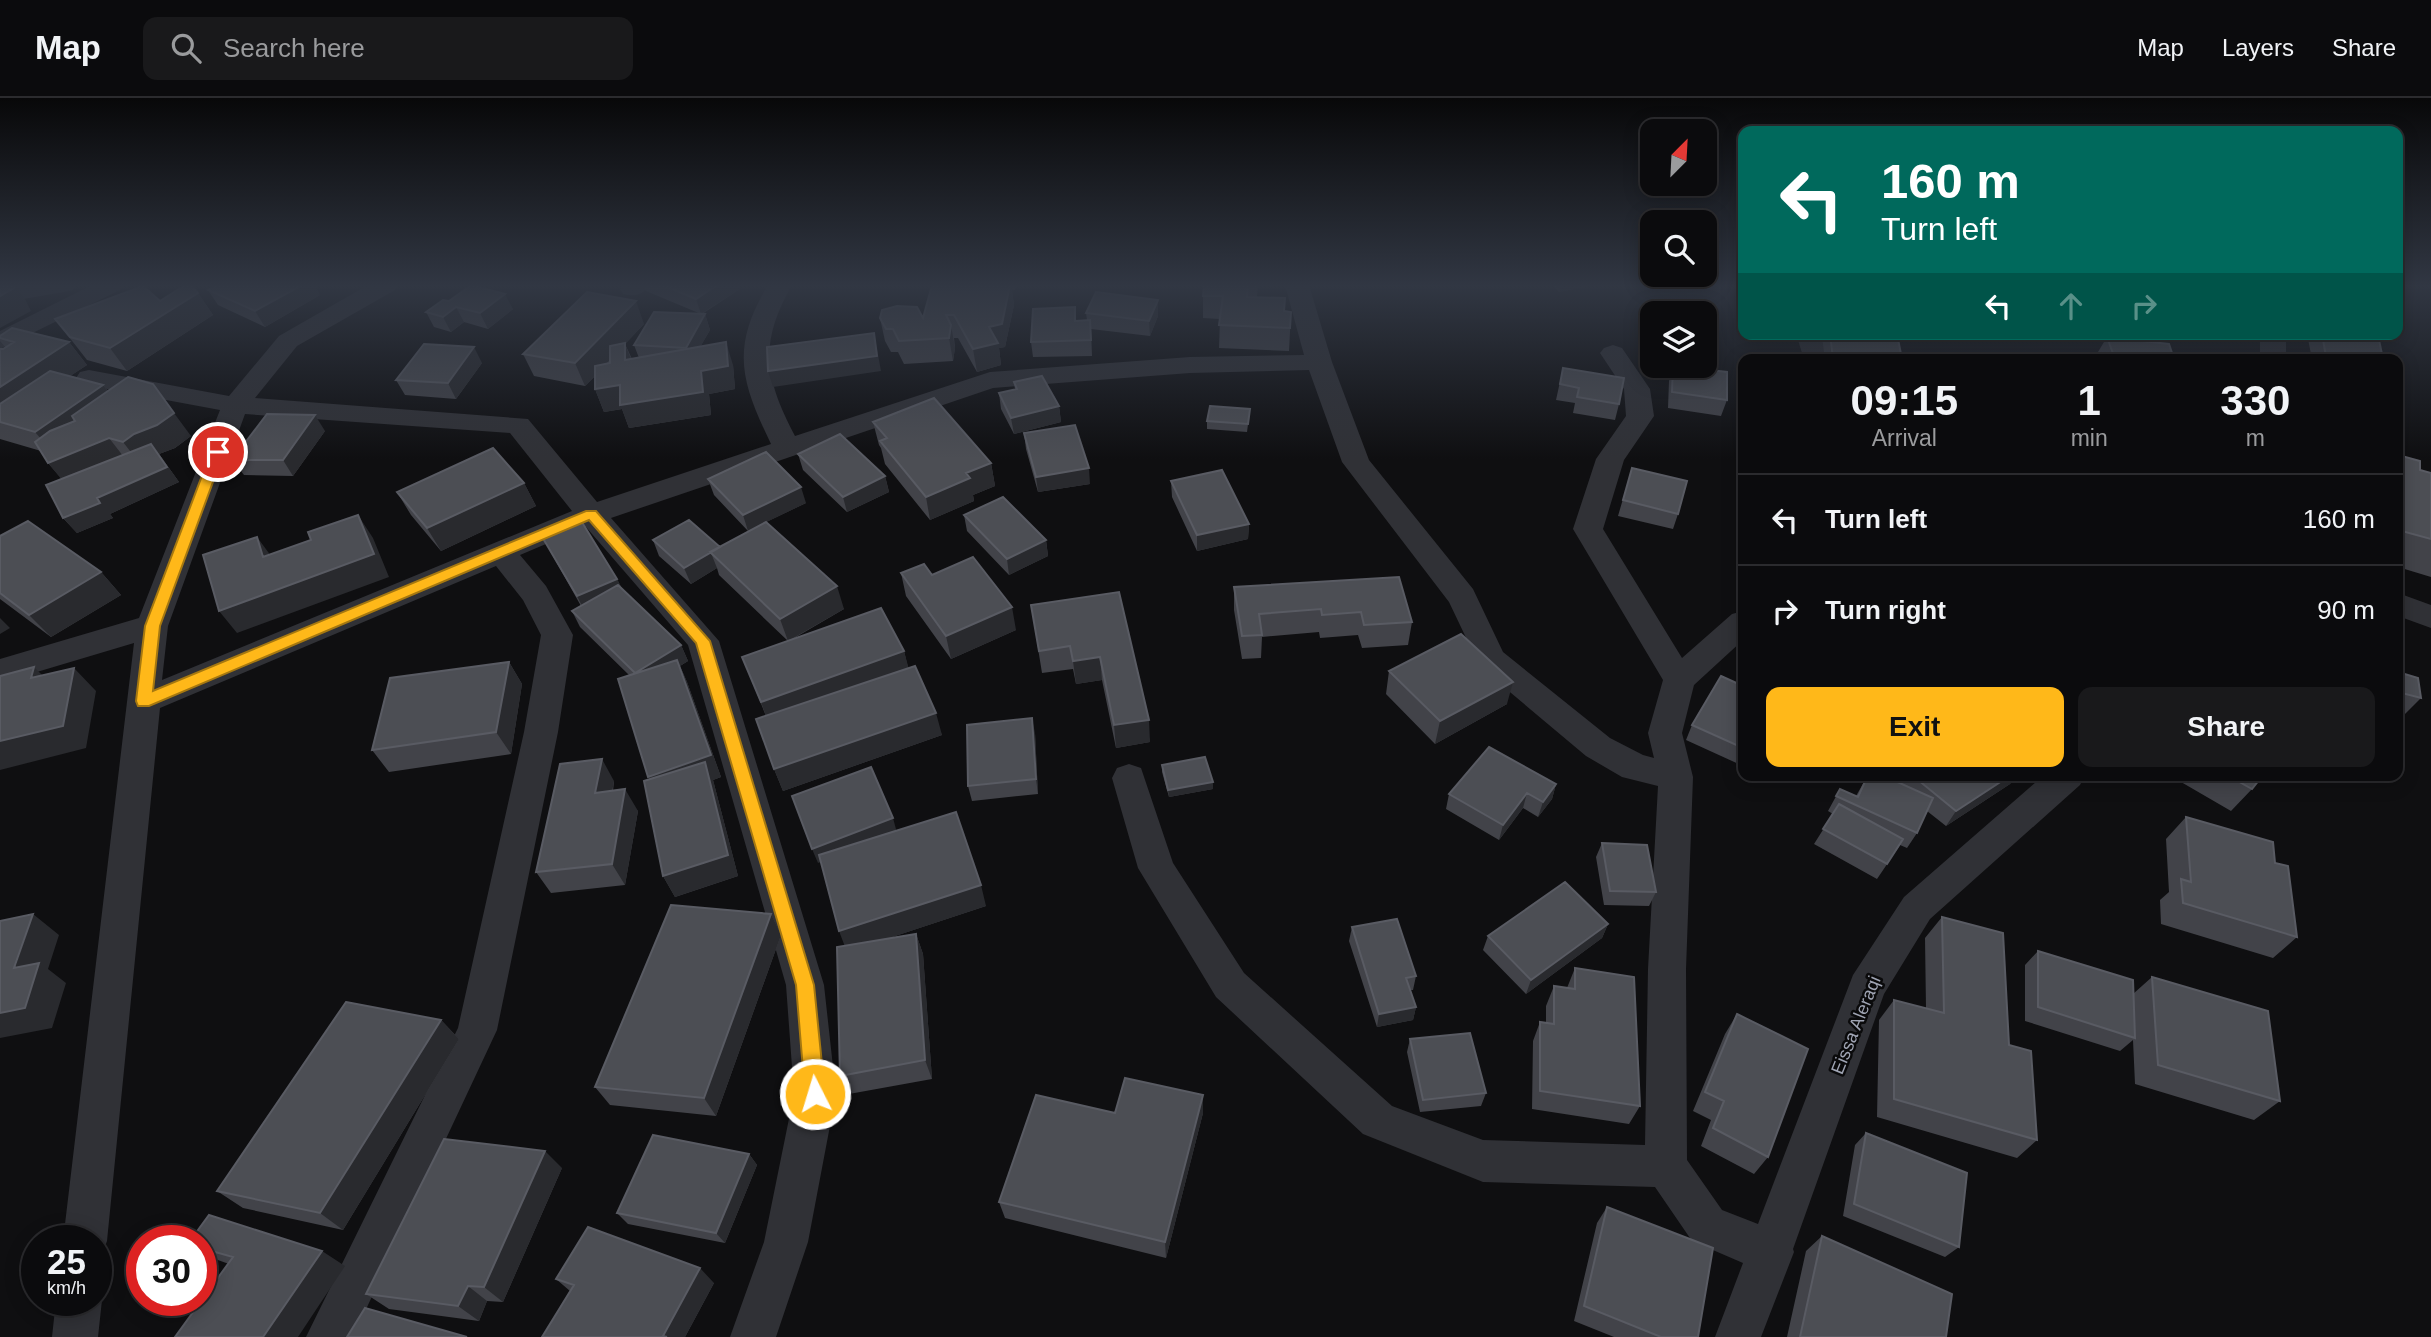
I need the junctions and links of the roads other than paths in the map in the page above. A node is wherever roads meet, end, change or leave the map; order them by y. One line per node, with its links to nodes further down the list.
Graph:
1 (286, 343): 7 (street)
2 (758, 343): 8 (street)
3 (1314, 343): 5 (street)
4 (1613, 353): 16 (street)
5 (1320, 362): 8 (street); 18 (street)
6 (89, 378): 7 (street)
7 (235, 405): 9 (street); 13 (street)
8 (786, 448): 9 (street)
9 (591, 514): 10 (street); 27 (street)
10 (501, 552): 17 (street); 26 (street)
11 (2403, 606): 12 (street)
12 (2431, 617)
13 (152, 626): 15 (street); 17 (street)
14 (1738, 627): 16 (street)
15 (0, 671)
16 (1679, 681): 18 (street)
17 (144, 701): 22 (street)
18 (1676, 776): 21 (street)
19 (1129, 778): 21 (street)
20 (2061, 781): 23 (street, Eissa Aleraqi)
21 (1666, 1166): 23 (street)
22 (87, 1225)
23 (1772, 1252): 28 (street, Eissa Aleraqi)
24 (77, 1316): 25 (street)
25 (75, 1337)
26 (329, 1337)
27 (753, 1337)
28 (1738, 1337)

